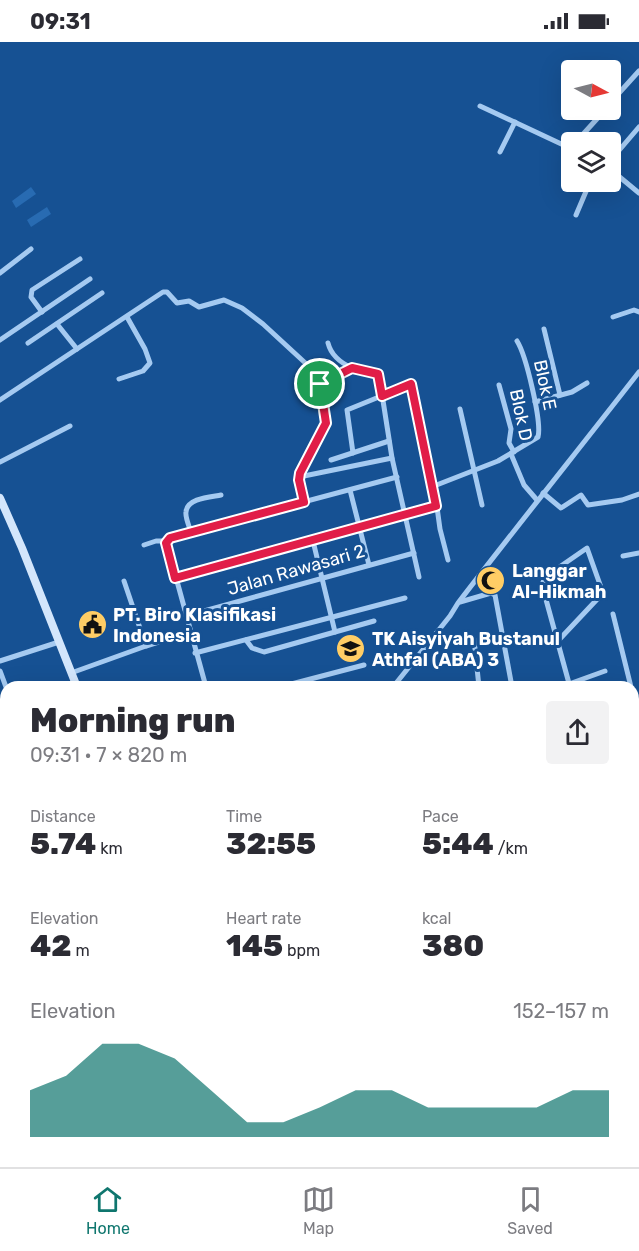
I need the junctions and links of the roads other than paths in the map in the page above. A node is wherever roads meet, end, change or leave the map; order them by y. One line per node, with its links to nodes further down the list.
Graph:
1 (639, 71): 2 (street)
2 (621, 91)
3 (480, 106): 5 (street)
4 (596, 120): 7 (street)
5 (515, 122): 8 (street); 10 (street)
6 (639, 127): 9 (street)
7 (585, 132)
8 (561, 143)
9 (621, 148)
10 (500, 152)
11 (621, 178): 13 (street)
12 (639, 182): 13 (street)
13 (634, 188): 15 (street)
14 (586, 192): 16 (street)
15 (639, 193)
16 (576, 215)
17 (31, 249): 19 (street)
18 (80, 260): 22 (street)
19 (0, 273)
20 (90, 279): 22 (street)
21 (102, 293): 26 (street)
22 (42, 312): 28 (street)
23 (639, 312): 25 (street)
24 (127, 317): 32 (street); 35 (street); 37 (street)
25 (613, 317)
26 (57, 324): 31 (street); 32 (street)
27 (544, 329): 39 (street, Blok E)
28 (0, 340)
29 (517, 342): 42 (street, Blok E)
30 (328, 343): 33 (street)
31 (28, 344)
32 (77, 349): 41 (street)
33 (352, 368): 37 (street); 40 (street)
34 (639, 372): 56 (street)
35 (119, 379)
36 (587, 383): 39 (street)
37 (320, 384): 52 (street)
38 (499, 385): 47 (street, Blok D)
39 (560, 395): 42 (street)
40 (382, 396): 45 (street); 46 (street); 54 (street)
41 (0, 400)
42 (535, 402): 47 (street, Blok E)
43 (460, 409): 51 (street)
44 (70, 426): 50 (street)
45 (389, 441): 46 (street); 48 (street)
46 (352, 453): 49 (street)
47 (512, 453): 51 (street); 60 (street, Blok D)
48 (392, 458): 52 (street); 53 (street)
49 (332, 460)
50 (0, 462)
51 (474, 472): 54 (street); 62 (street)
52 (299, 477): 61 (street)
53 (397, 477): 55 (street); 64 (street)
54 (434, 486): 63 (street)
55 (350, 490): 61 (street); 65 (street)
56 (543, 493): 57 (street); 60 (street)
57 (639, 494)
58 (221, 495): 66 (street)
59 (0, 498): 89 (main road)
60 (537, 500): 80 (street)
61 (304, 502): 66 (street)
62 (482, 505)
63 (436, 506): 64 (street); 73 (street)
64 (405, 516): 65 (street); 70 (street)
65 (359, 529): 68 (street); 74 (street)
66 (191, 532): 67 (street)
67 (166, 542): 69 (street); 76 (street)
68 (313, 542): 76 (street); 77 (street)
69 (144, 544)
70 (414, 553): 74 (street, Jalan Rawasari 2); 75 (street)
71 (639, 553): 72 (street)
72 (623, 556)
73 (448, 560)
74 (369, 565): 77 (street, Jalan Rawasari 2)
75 (419, 577)
76 (175, 578): 82 (street)
77 (321, 579): 82 (street, Jalan Rawasari 2); 83 (street)
78 (124, 581): 91 (street)
79 (405, 598): 83 (street)
80 (458, 603): 101 (street); 103 (street)
81 (613, 614): 106 (street)
82 (186, 616): 85 (street)
83 (332, 618): 86 (street); 88 (street)
84 (374, 621): 86 (street)
85 (190, 632): 91 (street); 92 (street)
86 (335, 632): 88 (street)
87 (474, 639): 102 (street)
88 (246, 640): 92 (street)
89 (59, 642): 93 (street); 96 (main road)
90 (556, 643): 90 (street); 104 (street)
91 (146, 646): 96 (street)
92 (195, 653): 99 (street)
93 (0, 661)
94 (364, 665): 97 (street)
95 (605, 671): 105 (street)
96 (71, 673): 98 (main road)
97 (307, 680): 100 (street)
98 (74, 681)
99 (204, 681)
100 (303, 681)
101 (398, 681)
102 (478, 681)
103 (511, 681)
104 (567, 681)
105 (581, 681)
106 (630, 681)

